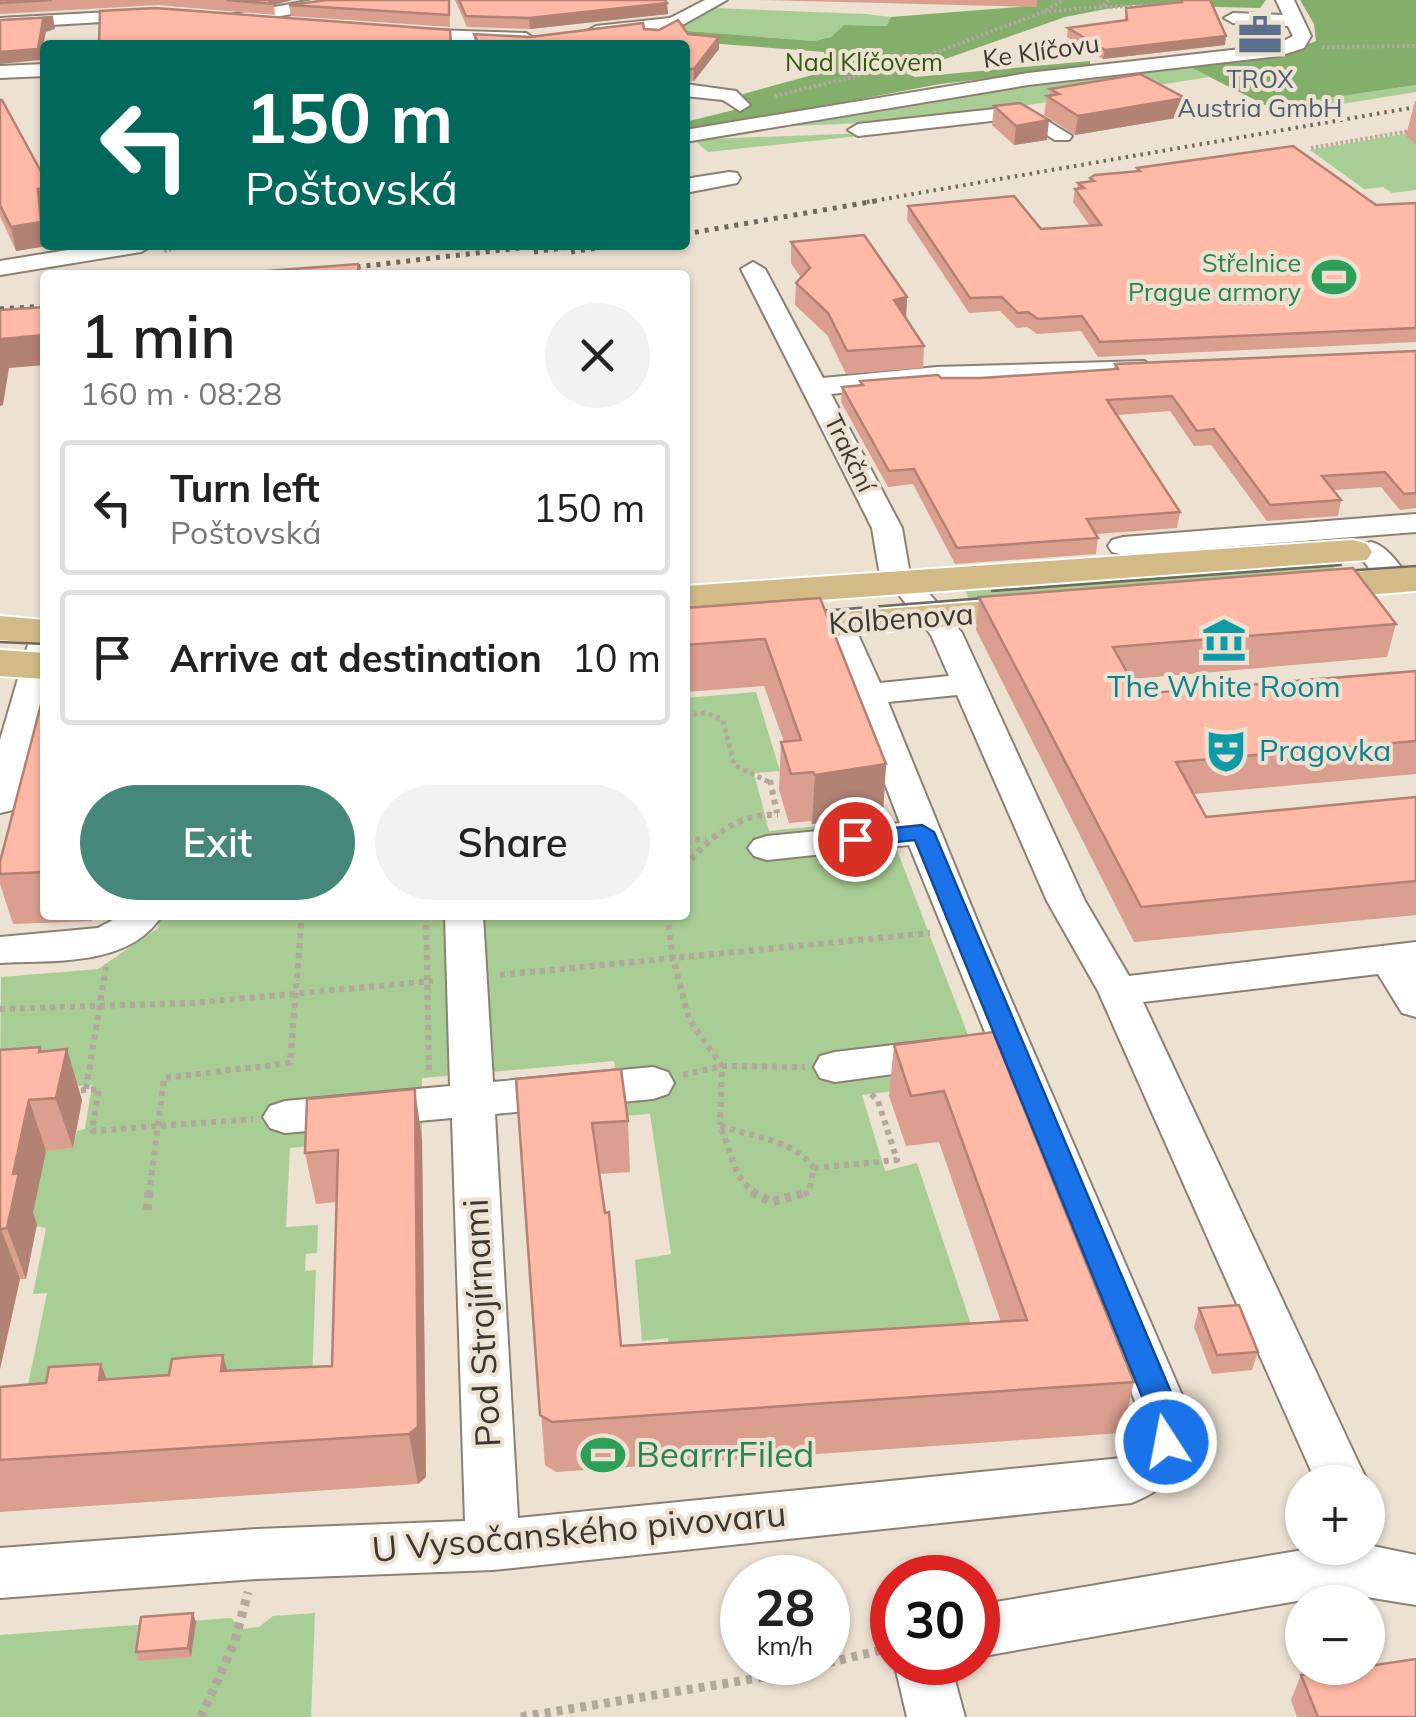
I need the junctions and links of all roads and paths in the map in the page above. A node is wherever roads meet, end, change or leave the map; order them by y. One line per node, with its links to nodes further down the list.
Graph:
1 (430, 0): 14 (street)
2 (718, 0): 11 (street)
3 (1063, 0): 8 (path)
4 (1110, 0): 7 (path)
5 (1285, 0): 12 (street)
6 (1174, 4): 7 (path)
7 (1100, 7): 8 (path)
8 (1042, 12): 24 (path)
9 (176, 16): 13 (street)
10 (1234, 18): 12 (street)
11 (679, 20): 15 (street); 18 (street)
12 (1295, 21): 26 (street, Ke Klíčovu)
13 (0, 23)
14 (307, 26)
15 (581, 27)
16 (544, 30): 17 (street)
17 (384, 33)
18 (641, 40)
19 (1416, 46): 20 (path)
20 (1317, 47)
21 (40, 70): 22 (street)
22 (0, 72)
23 (690, 91): 24 (street)
24 (740, 105): 25 (street)
25 (690, 119)
26 (731, 129): 28 (street, Ke Klíčovu); 29 (street)
27 (1416, 130): 30 (path)
28 (690, 135)
29 (1062, 136)
30 (1311, 148)
31 (730, 178): 32 (street)
32 (690, 185)
33 (110, 250): 34 (street)
34 (0, 268)
35 (753, 268): 37 (street, Trakční)
36 (1178, 368): 37 (street)
37 (817, 386): 41 (street, Trakční)
38 (1416, 523): 39 (street)
39 (1123, 546)
40 (1399, 564): 41 (main road, Kolbenova); 43 (main road, Kolbenova)
41 (906, 585): 42 (main road, Kolbenova); 43 (street, Trakční)
42 (690, 598)
43 (940, 625): 45 (main road, Kolbenova); 48 (street, Trakční)
44 (0, 628): 47 (main road)
45 (690, 636)
46 (845, 638): 49 (street)
47 (35, 653): 51 (street)
48 (970, 684): 49 (street); 64 (street, Trakční)
49 (868, 694): 53 (street)
50 (690, 715): 52 (path)
51 (0, 802)
52 (772, 830): 53 (street)
53 (922, 832): 66 (street)
54 (707, 839): 55 (path)
55 (690, 840)
56 (141, 920): 61 (street)
57 (302, 920): 75 (path)
58 (427, 920): 72 (path)
59 (464, 920): 72 (street, Pod Strojírnami)
60 (668, 920): 67 (path)
61 (110, 940): 62 (street); 70 (path)
62 (0, 950)
63 (1402, 958): 64 (street); 65 (street)
64 (1118, 991): 78 (street, Trakční)
65 (1416, 1003)
66 (1011, 1046): 68 (street); 79 (street, U Vysočanského pivovaru)
67 (722, 1066): 68 (path); 69 (path); 74 (path)
68 (835, 1067): 76 (path)
69 (653, 1082): 72 (street)
70 (86, 1090): 71 (path); 75 (path)
71 (52, 1092)
72 (451, 1102): 73 (street); 79 (street, Pod Strojírnami)
73 (285, 1117): 75 (path)
74 (720, 1125): 76 (path); 76 (path)
75 (158, 1126): 77 (path)
76 (814, 1168)
77 (147, 1210)
78 (1334, 1465)
79 (494, 1545): 80 (street, U Vysočanského pivovaru)
80 (257, 1554): 83 (street, U Vysočanského pivovaru); 88 (path)
81 (1307, 1565): 85 (street)
82 (1366, 1565): 84 (street)
83 (0, 1574)
84 (1416, 1580)
85 (1000, 1627)
86 (870, 1653): 89 (path)
87 (928, 1685): 90 (street)
88 (201, 1717)
89 (521, 1717)
90 (936, 1717)

